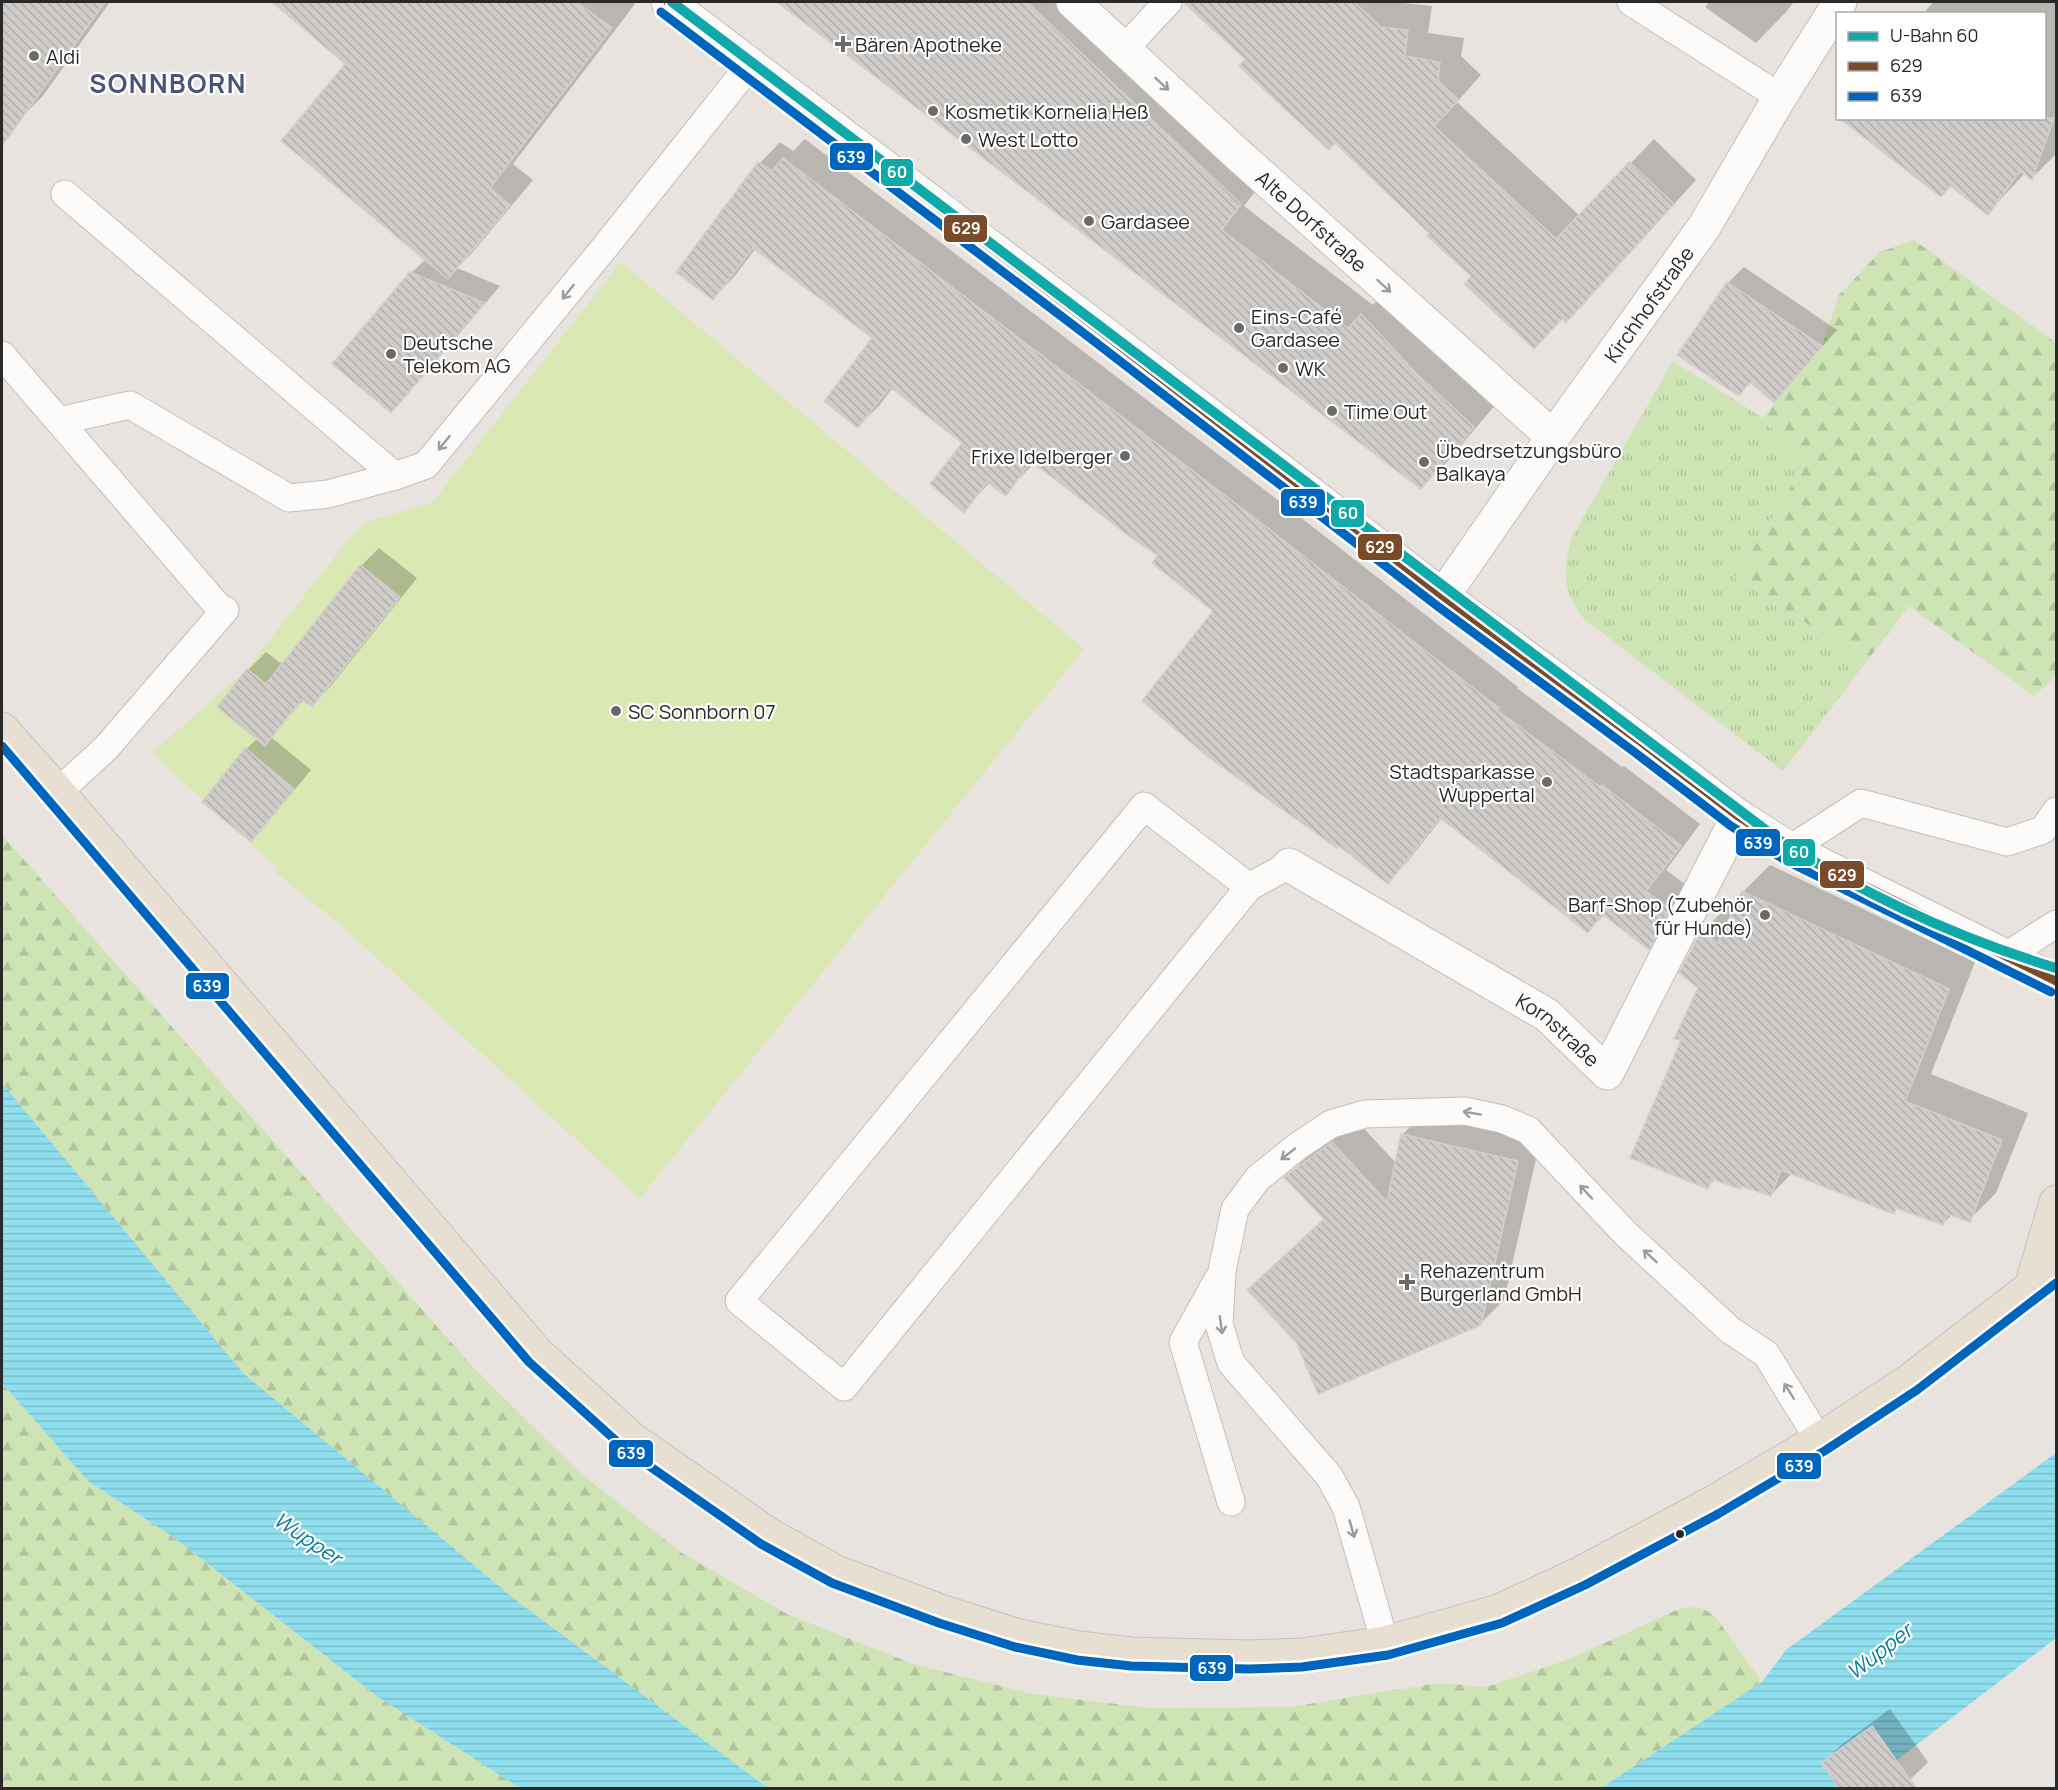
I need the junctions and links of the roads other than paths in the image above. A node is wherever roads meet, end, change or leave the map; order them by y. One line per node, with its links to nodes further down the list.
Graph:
1 (668, 2): 7 (street)
2 (1073, 2): 6 (street, Alte Dorfstraße)
3 (1168, 2): 6 (lane)
4 (1631, 2): 8 (lane)
5 (1840, 2): 8 (street, Kirchhofstraße)
6 (1124, 49): 12 (street, Alte Dorfstraße, one-way to 12)
7 (750, 64): 13 (lane, one-way to 13); 14 (street)
8 (1779, 97): 12 (street, Kirchhofstraße)
9 (65, 194): 13 (lane)
10 (2, 354): 11 (lane)
11 (59, 421): 13 (lane); 16 (lane)
12 (1553, 437): 14 (street, Kirchhofstraße)
13 (395, 476)
14 (1443, 596): 18 (street)
15 (2, 729): 16 (main road)
16 (58, 792): 30 (main road)
17 (2056, 811): 19 (lane)
18 (1738, 816): 19 (street); 20 (street, Kornstraße)
19 (1790, 849): 23 (street)
20 (1289, 865): 21 (lane)
21 (1249, 887): 21 (lane)
22 (2056, 924): 23 (lane)
23 (2006, 956): 24 (street)
24 (2056, 981)
25 (2056, 1202): 27 (main road)
26 (1222, 1271): 28 (lane, one-way to 26); 29 (lane); 30 (lane, one-way to 30)
27 (2044, 1278): 28 (main road)
28 (1820, 1440): 30 (main road)
29 (1231, 1502)
30 (1385, 1643)

